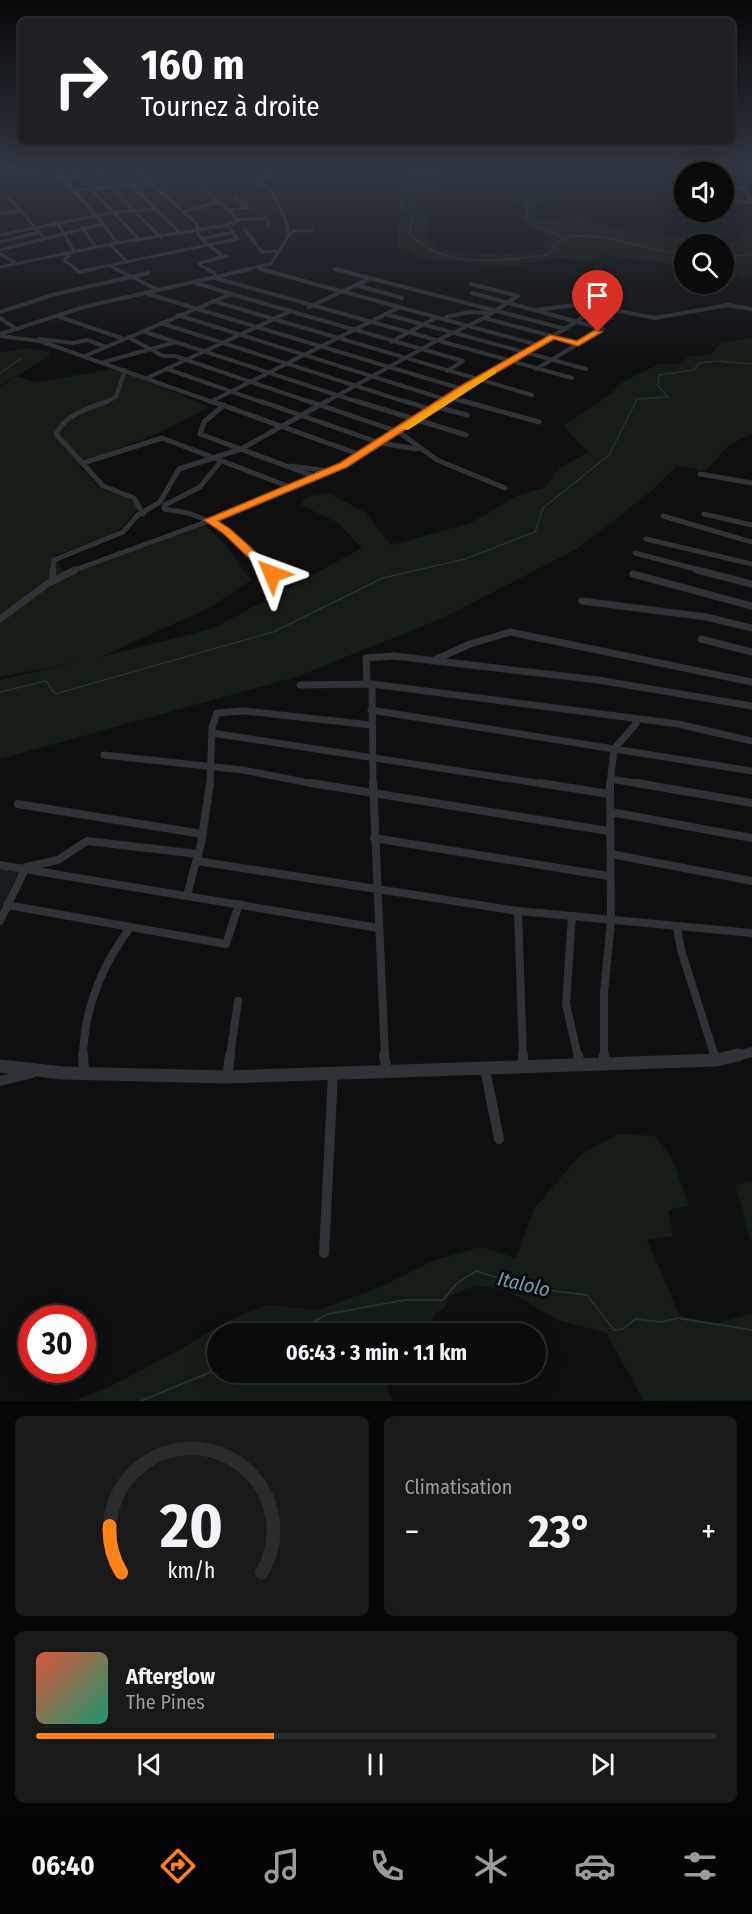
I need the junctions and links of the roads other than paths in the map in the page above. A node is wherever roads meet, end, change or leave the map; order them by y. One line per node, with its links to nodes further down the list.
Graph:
1 (18, 230): 17 (street)
2 (73, 230): 15 (street)
3 (85, 230): 27 (street)
4 (108, 230): 24 (street)
5 (131, 230): 22 (street)
6 (154, 230): 20 (street)
7 (178, 230): 16 (street)
8 (201, 230): 10 (street)
9 (288, 230): 18 (street)
10 (198, 231): 16 (street); 21 (street)
11 (245, 231): 29 (street)
12 (313, 231): 18 (street)
13 (40, 232): 19 (street); 23 (street)
14 (234, 232): 21 (street); 26 (street)
15 (63, 233): 19 (street); 28 (street)
16 (181, 234): 20 (street)
17 (0, 235)
18 (288, 236): 29 (street)
19 (44, 238): 30 (street)
20 (161, 238): 22 (street)
21 (202, 238): 26 (street)
22 (136, 241): 24 (street)
23 (0, 242)
24 (117, 243): 25 (street)
25 (110, 244): 27 (street); 36 (street)
26 (208, 246): 34 (street); 36 (street)
27 (96, 247): 28 (street)
28 (74, 251): 31 (street)
29 (279, 251): 40 (street)
30 (0, 252): 33 (street)
31 (65, 253): 37 (street); 38 (street)
32 (227, 256): 34 (street)
33 (8, 258): 35 (street); 37 (street)
34 (214, 259): 44 (street)
35 (0, 260)
36 (127, 262): 38 (street)
37 (16, 264): 39 (street)
38 (110, 266): 43 (street)
39 (0, 267)
40 (259, 268): 44 (street); 51 (street)
41 (335, 268): 45 (street)
42 (148, 273): 43 (street)
43 (131, 277): 49 (street); 64 (street)
44 (215, 278): 46 (street); 59 (street)
45 (371, 278): 48 (street); 66 (street)
46 (193, 282): 49 (street); 54 (street)
47 (471, 284): 57 (street)
48 (356, 285): 51 (street); 55 (street)
49 (158, 290): 52 (street)
50 (617, 290): 58 (street)
51 (340, 292): 59 (street); 60 (street)
52 (146, 293): 61 (street); 71 (street)
53 (472, 293): 57 (street)
54 (231, 294): 56 (street); 65 (street)
55 (402, 298)
56 (213, 301): 61 (street); 76 (street)
57 (508, 303): 63 (street); 66 (street)
58 (599, 305): 62 (street); 63 (street); 67 (street)
59 (310, 306): 65 (street); 78 (street)
60 (400, 307): 68 (street); 70 (street)
61 (194, 309): 69 (street); 82 (street)
62 (752, 309)
63 (535, 310): 77 (street)
64 (0, 312)
65 (293, 312): 76 (street); 85 (street)
66 (492, 312): 70 (street); 74 (street); 84 (street)
67 (589, 313): 75 (street); 77 (street)
68 (385, 314): 78 (street); 80 (street)
69 (178, 315): 79 (street); 90 (street)
70 (431, 315): 72 (street)
71 (57, 316): 83 (street); 92 (street)
72 (437, 317): 80 (street); 81 (street)
73 (0, 318): 83 (street)
74 (484, 318): 81 (street); 91 (street)
75 (612, 318)
76 (274, 319): 82 (street); 93 (street)
77 (578, 321): 84 (street); 99 (street)
78 (369, 322): 85 (street); 87 (street)
79 (161, 323): 86 (street); 98 (street)
80 (423, 324): 87 (street); 88 (street)
81 (468, 326): 88 (street); 100 (street)
82 (257, 327): 90 (street); 101 (street)
83 (16, 329): 89 (street)
84 (566, 329): 91 (street)
85 (352, 330): 93 (street); 95 (street)
86 (142, 331): 92 (street); 97 (street)
87 (407, 333): 95 (street); 96 (street)
88 (453, 333): 96 (street); 107 (street)
89 (0, 335): 94 (street)
90 (238, 335): 98 (street); 108 (street)
91 (553, 336): 99 (street); 100 (street)
92 (126, 338): 102 (street); 103 (street)
93 (335, 338): 101 (street); 104 (street)
94 (29, 340): 102 (street); 109 (street)
95 (390, 341): 104 (street); 105 (street)
96 (436, 341): 105 (street); 114 (street)
97 (176, 342): 103 (street); 106 (street)
98 (221, 343): 106 (street); 115 (street)
99 (578, 344): 112 (street)
100 (538, 345): 107 (street)
101 (318, 346): 108 (street); 116 (street)
102 (106, 347): 109 (street)
103 (147, 349): 111 (street); 113 (street)
104 (372, 349): 110 (street)
105 (420, 350): 110 (street); 121 (street)
106 (204, 351): 111 (street); 122 (street)
107 (525, 352): 112 (street); 114 (street)
108 (304, 355): 115 (street); 123 (street)
109 (86, 356): 113 (street)
110 (405, 358): 116 (street); 121 (street)
111 (186, 360): 117 (street); 127 (street)
112 (553, 360): 118 (street); 119 (street)
113 (104, 362): 120 (street)
114 (508, 362): 118 (street); 126 (street)
115 (287, 364): 122 (street); 128 (street)
116 (389, 368): 123 (street); 129 (street)
117 (167, 369): 124 (street); 130 (street)
118 (536, 369): 125 (street)
119 (586, 369)
120 (125, 370): 124 (street); 153 (street)
121 (447, 371): 126 (street)
122 (269, 373): 127 (street); 132 (street)
123 (374, 377): 128 (street); 133 (street)
124 (147, 378): 135 (street)
125 (572, 378)
126 (479, 380): 129 (street); 131 (street)
127 (250, 382): 130 (street); 137 (street)
128 (357, 386): 132 (street); 138 (street)
129 (462, 389): 133 (street)
130 (230, 392): 134 (street); 135 (street)
131 (532, 395)
132 (339, 396): 137 (street); 142 (street)
133 (449, 399): 138 (street); 143 (street)
134 (254, 400): 139 (street); 140 (street)
135 (210, 402): 136 (street)
136 (224, 405): 139 (street); 148 (street)
137 (321, 406): 140 (street); 145 (street)
138 (434, 408): 141 (street); 142 (street)
139 (235, 409): 144 (street)
140 (304, 416): 144 (street); 147 (street)
141 (467, 416)
142 (417, 420): 145 (street); 146 (street)
143 (539, 422)
144 (284, 427): 148 (street); 150 (street)
145 (399, 432): 147 (street); 149 (street)
146 (466, 435)
147 (380, 443): 149 (street); 150 (street)
148 (241, 449): 151 (street); 154 (street)
149 (420, 449): 160 (street)
150 (361, 455): 155 (street)
151 (213, 458): 152 (street); 153 (street); 161 (street)
152 (221, 461): 159 (street); 164 (street)
153 (83, 463): 161 (street)
154 (287, 467): 155 (street); 157 (street)
155 (329, 471): 157 (street)
156 (700, 474): 158 (street)
157 (316, 477): 159 (street)
158 (752, 483)
159 (290, 487): 164 (street)
160 (505, 488)
161 (143, 514): 172 (street)
162 (704, 514): 165 (street)
163 (663, 516): 167 (street)
164 (209, 520): 170 (street); 172 (street)
165 (752, 525)
166 (646, 539): 169 (street)
167 (752, 542)
168 (635, 553): 173 (street)
169 (752, 564)
170 (272, 574)
171 (633, 574): 175 (street)
172 (52, 581): 176 (street)
173 (752, 585)
174 (582, 601): 177 (street)
175 (752, 606)
176 (0, 619)
177 (752, 628)
178 (700, 639): 179 (street)
179 (752, 652)
180 (431, 662): 181 (street); 182 (street); 184 (street)
181 (752, 682)
182 (370, 684): 183 (street); 185 (street); 186 (street)
183 (300, 685)
184 (752, 706)
185 (371, 710): 187 (street); 190 (street)
186 (636, 719): 189 (street); 190 (street)
187 (371, 725): 188 (street); 192 (street)
188 (212, 733): 192 (street); 193 (street)
189 (752, 741)
190 (614, 749): 194 (street); 195 (street)
191 (104, 755): 193 (street)
192 (372, 758): 196 (street); 197 (street)
193 (212, 768): 197 (street); 202 (street)
194 (752, 771)
195 (611, 779): 196 (street); 198 (street)
196 (609, 794): 200 (street)
197 (375, 795): 201 (street); 203 (street)
198 (752, 803)
199 (18, 804): 202 (street)
200 (611, 812): 201 (street); 204 (street)
201 (608, 831): 205 (street)
202 (202, 834): 206 (street)
203 (374, 838): 209 (street); 211 (street)
204 (752, 838)
205 (611, 854): 209 (street); 210 (street)
206 (198, 857): 208 (street); 211 (street); 212 (street)
207 (0, 865): 208 (street)
208 (26, 867): 212 (street); 214 (street)
209 (608, 876): 218 (street)
210 (752, 881)
211 (377, 891): 215 (street); 219 (street)
212 (187, 895): 213 (street)
213 (239, 904): 219 (street); 221 (street)
214 (8, 905): 217 (street); 221 (street)
215 (518, 911): 216 (street); 229 (street)
216 (572, 916): 218 (street); 227 (street)
217 (0, 921)
218 (611, 921): 220 (street); 226 (street)
219 (379, 928): 233 (street)
220 (677, 928): 222 (street); 225 (street)
221 (129, 929): 232 (street)
222 (752, 933)
223 (238, 1001): 235 (street)
224 (752, 1052): 225 (street)
225 (716, 1060): 226 (street)
226 (604, 1062): 227 (street)
227 (580, 1064): 229 (street)
228 (0, 1066): 231 (street)
229 (523, 1066): 230 (street)
230 (485, 1069): 233 (street); 237 (street)
231 (41, 1071): 232 (street); 236 (street)
232 (84, 1071): 235 (street)
233 (387, 1072): 234 (street)
234 (333, 1074): 235 (street); 238 (street)
235 (227, 1077)
236 (0, 1081)
237 (499, 1139)
238 (324, 1253)

